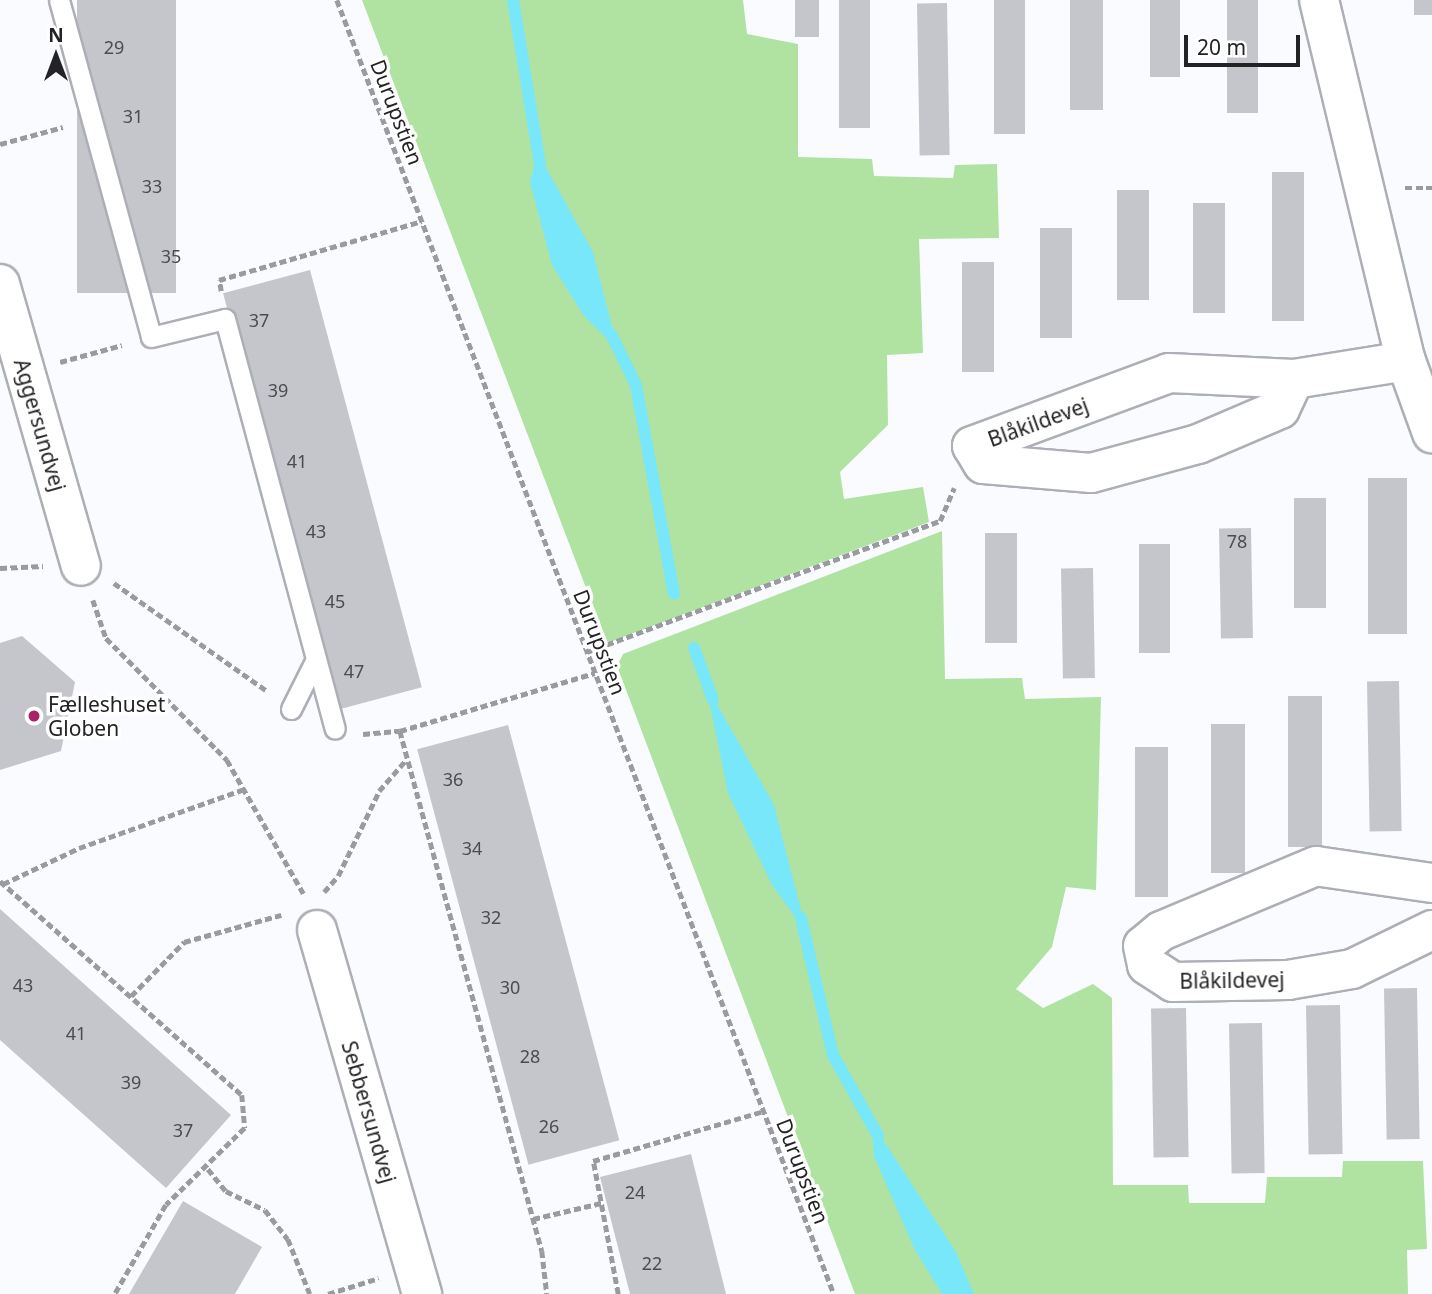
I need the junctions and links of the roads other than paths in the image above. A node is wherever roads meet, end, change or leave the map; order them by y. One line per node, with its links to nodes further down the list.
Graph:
1 (58, 0): 8 (lane)
2 (1319, 0): 4 (street)
3 (0, 284): 7 (street, Aggersundvej)
4 (1406, 361): 5 (street, Blåkildevej); 6 (street)
5 (1294, 379): 5 (street, Blåkildevej)
6 (1432, 433)
7 (81, 566)
8 (316, 659): 9 (lane); 10 (lane)
9 (291, 709)
10 (335, 729)
11 (1432, 883): 13 (street, Blåkildevej)
12 (313, 918): 14 (street, Sebbersundvej)
13 (1432, 930)
14 (406, 1284)

